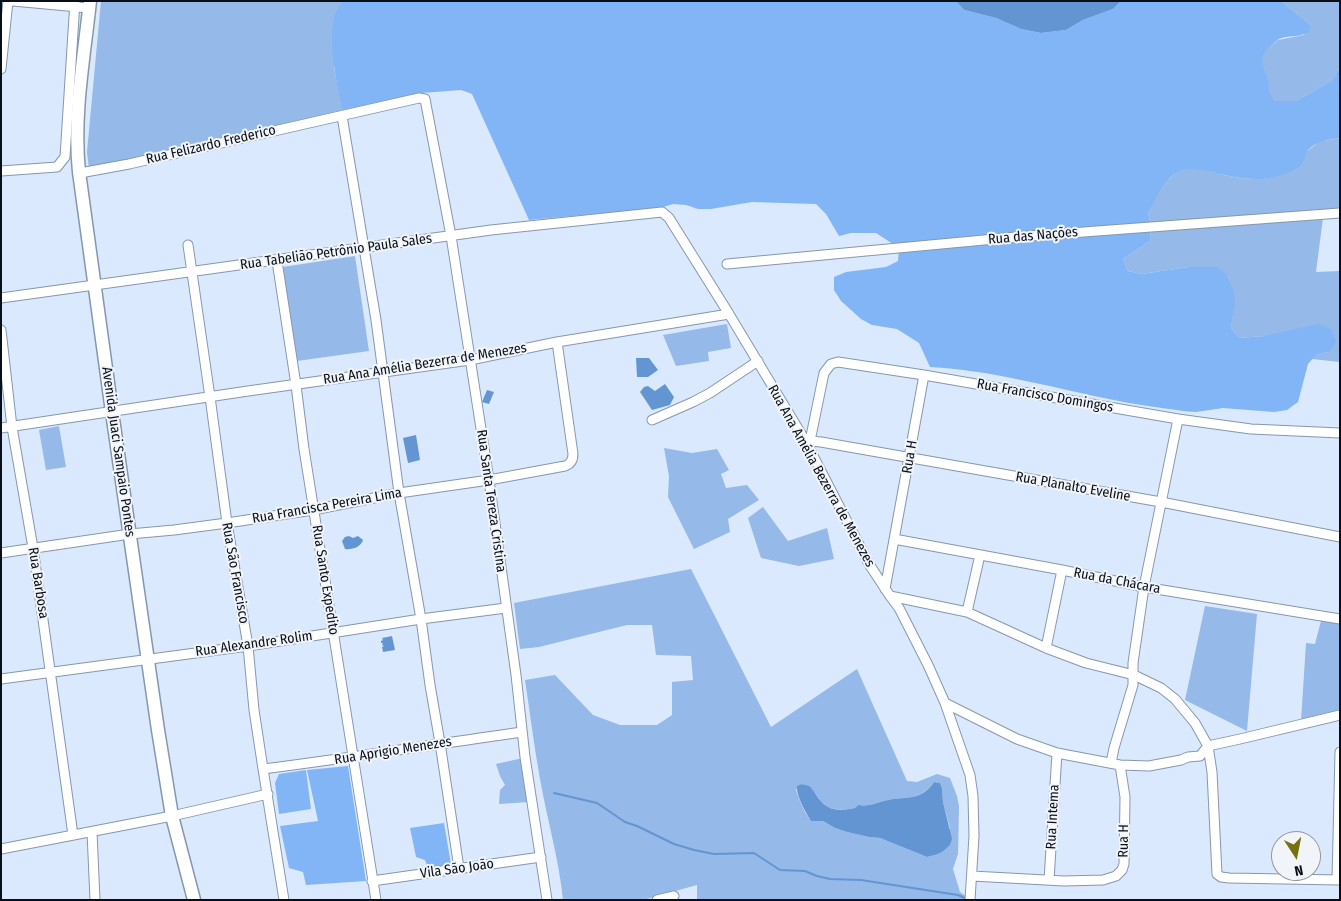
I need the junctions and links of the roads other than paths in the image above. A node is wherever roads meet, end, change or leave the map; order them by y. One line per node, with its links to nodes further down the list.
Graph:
1 (8, 1): 5 (street)
2 (13, 1): 3 (street)
3 (74, 4): 4 (street); 8 (street)
4 (89, 4): 10 (main road, Avenida Juaci Sampaio Pontes)
5 (1, 69)
6 (427, 103): 7 (street, Rua Felizardo Frederico); 12 (street, Rua Santa Tereza Cristina)
7 (342, 116): 10 (street, Rua Felizardo Frederico); 14 (street)
8 (63, 160): 9 (street); 10 (street)
9 (1, 171)
10 (80, 172): 18 (main road, Avenida Juaci Sampaio Pontes)
11 (1340, 213): 16 (street, Rua das Nações)
12 (451, 236): 14 (street, Rua Tabelião Petrônio Paula Sales); 20 (street, Rua Tabelião Petrônio Paula Sales); 23 (street, Rua Santa Tereza Cristina)
13 (188, 245): 17 (street, Rua São Francisco)
14 (363, 248): 15 (street, Rua Tabelião Petrônio Paula Sales); 25 (street)
15 (278, 260): 17 (street, Rua Tabelião Petrônio Paula Sales); 27 (street, Rua Santo Expedito)
16 (727, 264)
17 (192, 272): 18 (street, Rua Tabelião Petrônio Paula Sales); 28 (street, Rua São Francisco)
18 (94, 286): 19 (street, Rua Tabelião Petrônio Paula Sales); 29 (main road, Avenida Juaci Sampaio Pontes)
19 (1, 298)
20 (729, 314): 22 (street, Rua Ana Amélia Bezerra de Menezes); 24 (street, Rua Ana Amélia Bezerra de Menezes)
21 (1, 330): 32 (street, Rua Barbosa)
22 (557, 342): 23 (street, Rua Ana Amélia Bezerra de Menezes); 37 (street, Rua Francisca Pereira Lima)
23 (470, 360): 25 (street, Rua Ana Amélia Bezerra de Menezes); 37 (street, Rua Santa Tereza Cristina)
24 (758, 361): 31 (street); 35 (street, Rua Ana Amélia Bezerra de Menezes)
25 (384, 372): 27 (street, Rua Ana Amélia Bezerra de Menezes); 38 (street)
26 (924, 375): 30 (street, Rua Francisco Domingos); 35 (street, Rua Francisco Domingos); 36 (street, Rua H)
27 (296, 385): 28 (street, Rua Ana Amélia Bezerra de Menezes); 40 (street, Rua Santo Expedito)
28 (210, 397): 29 (street, Rua Ana Amélia Bezerra de Menezes); 41 (street, Rua São Francisco)
29 (112, 412): 32 (street, Rua Ana Amélia Bezerra de Menezes); 42 (main road, Avenida Juaci Sampaio Pontes)
30 (1178, 419): 34 (street, Rua Francisco Domingos); 39 (street, Rua H)
31 (652, 420)
32 (12, 427): 33 (street, Rua Ana Amélia Bezerra de Menezes); 45 (street, Rua Barbosa)
33 (1, 428)
34 (1340, 433)
35 (808, 441): 36 (street, Rua Planalto Eveline); 50 (street, Rua Ana Amélia Bezerra de Menezes)
36 (910, 458): 39 (street, Rua Planalto Eveline); 44 (street, Rua H)
37 (489, 480): 38 (street, Rua Francisca Pereira Lima); 51 (street, Rua Santa Tereza Cristina)
38 (399, 493): 40 (street, Rua Francisca Pereira Lima); 53 (street)
39 (1161, 502): 43 (street, Rua Planalto Eveline); 49 (street, Rua H)
40 (313, 510): 41 (street, Rua Francisca Pereira Lima); 55 (street, Rua Santo Expedito)
41 (227, 523): 42 (street, Rua Francisca Pereira Lima); 56 (street, Rua São Francisco)
42 (130, 534): 45 (street, Rua Francisca Pereira Lima); 58 (main road, Avenida Juaci Sampaio Pontes)
43 (1340, 537)
44 (894, 539): 47 (street, Rua da Chácara); 50 (street, Rua H)
45 (33, 548): 46 (street, Rua Francisca Pereira Lima); 59 (street, Rua Barbosa)
46 (1, 553)
47 (980, 555): 48 (street, Rua da Chácara); 52 (street)
48 (1062, 570): 49 (street, Rua da Chácara); 57 (street)
49 (1144, 587): 54 (street, Rua da Chácara); 60 (street, Rua H)
50 (888, 593): 52 (street); 62 (street, Rua Ana Amélia Bezerra de Menezes)
51 (506, 608): 53 (street, Rua Alexandre Rolim); 64 (street, Rua Santa Tereza Cristina)
52 (966, 612): 57 (street)
53 (421, 619): 55 (street, Rua Alexandre Rolim); 65 (street)
54 (1340, 619)
55 (333, 633): 56 (street, Rua Alexandre Rolim); 69 (street, Rua Santo Expedito)
56 (248, 646): 58 (street, Rua Alexandre Rolim); 71 (street, Rua São Francisco)
57 (1046, 648): 60 (street)
58 (148, 660): 59 (street, Rua Alexandre Rolim); 73 (main road, Avenida Juaci Sampaio Pontes)
59 (51, 673): 61 (street, Rua Alexandre Rolim); 75 (street, Rua Barbosa)
60 (1134, 675): 66 (street); 70 (street, Rua H)
61 (1, 679)
62 (945, 703): 68 (street); 79 (street, Rua Ana Amélia Bezerra de Menezes)
63 (1340, 715): 66 (street)
64 (522, 732): 65 (street, Rua Aprigio Menezes); 77 (street, Rua Santa Tereza Cristina)
65 (440, 743): 69 (street, Rua Aprigio Menezes); 78 (street)
66 (1208, 746): 70 (street); 82 (street)
67 (1340, 752): 82 (street)
68 (1057, 753): 70 (street); 81 (street, Rua Intema)
69 (353, 758): 71 (street, Rua Aprigio Menezes); 80 (street, Rua Santo Expedito)
70 (1116, 764): 81 (street, Rua H)
71 (263, 769): 72 (street, Rua São Francisco)
72 (268, 794): 73 (street); 86 (street, Rua São Francisco)
73 (172, 816): 74 (street); 85 (main road, Avenida Juaci Sampaio Pontes)
74 (92, 832): 75 (street); 84 (street)
75 (73, 836): 76 (street)
76 (1, 849)
77 (541, 857): 78 (street, Vila São João); 88 (street, Rua Santa Tereza Cristina)
78 (459, 868): 80 (street, Vila São João)
79 (972, 876): 81 (street); 90 (street, Rua Ana Amélia Bezerra de Menezes)
80 (372, 880): 87 (street, Rua Santo Expedito)
81 (1049, 880)
82 (1338, 880)
83 (674, 896): 89 (street)
84 (95, 900)
85 (194, 900)
86 (284, 900)
87 (376, 900)
88 (547, 900)
89 (657, 900)
90 (970, 900)

